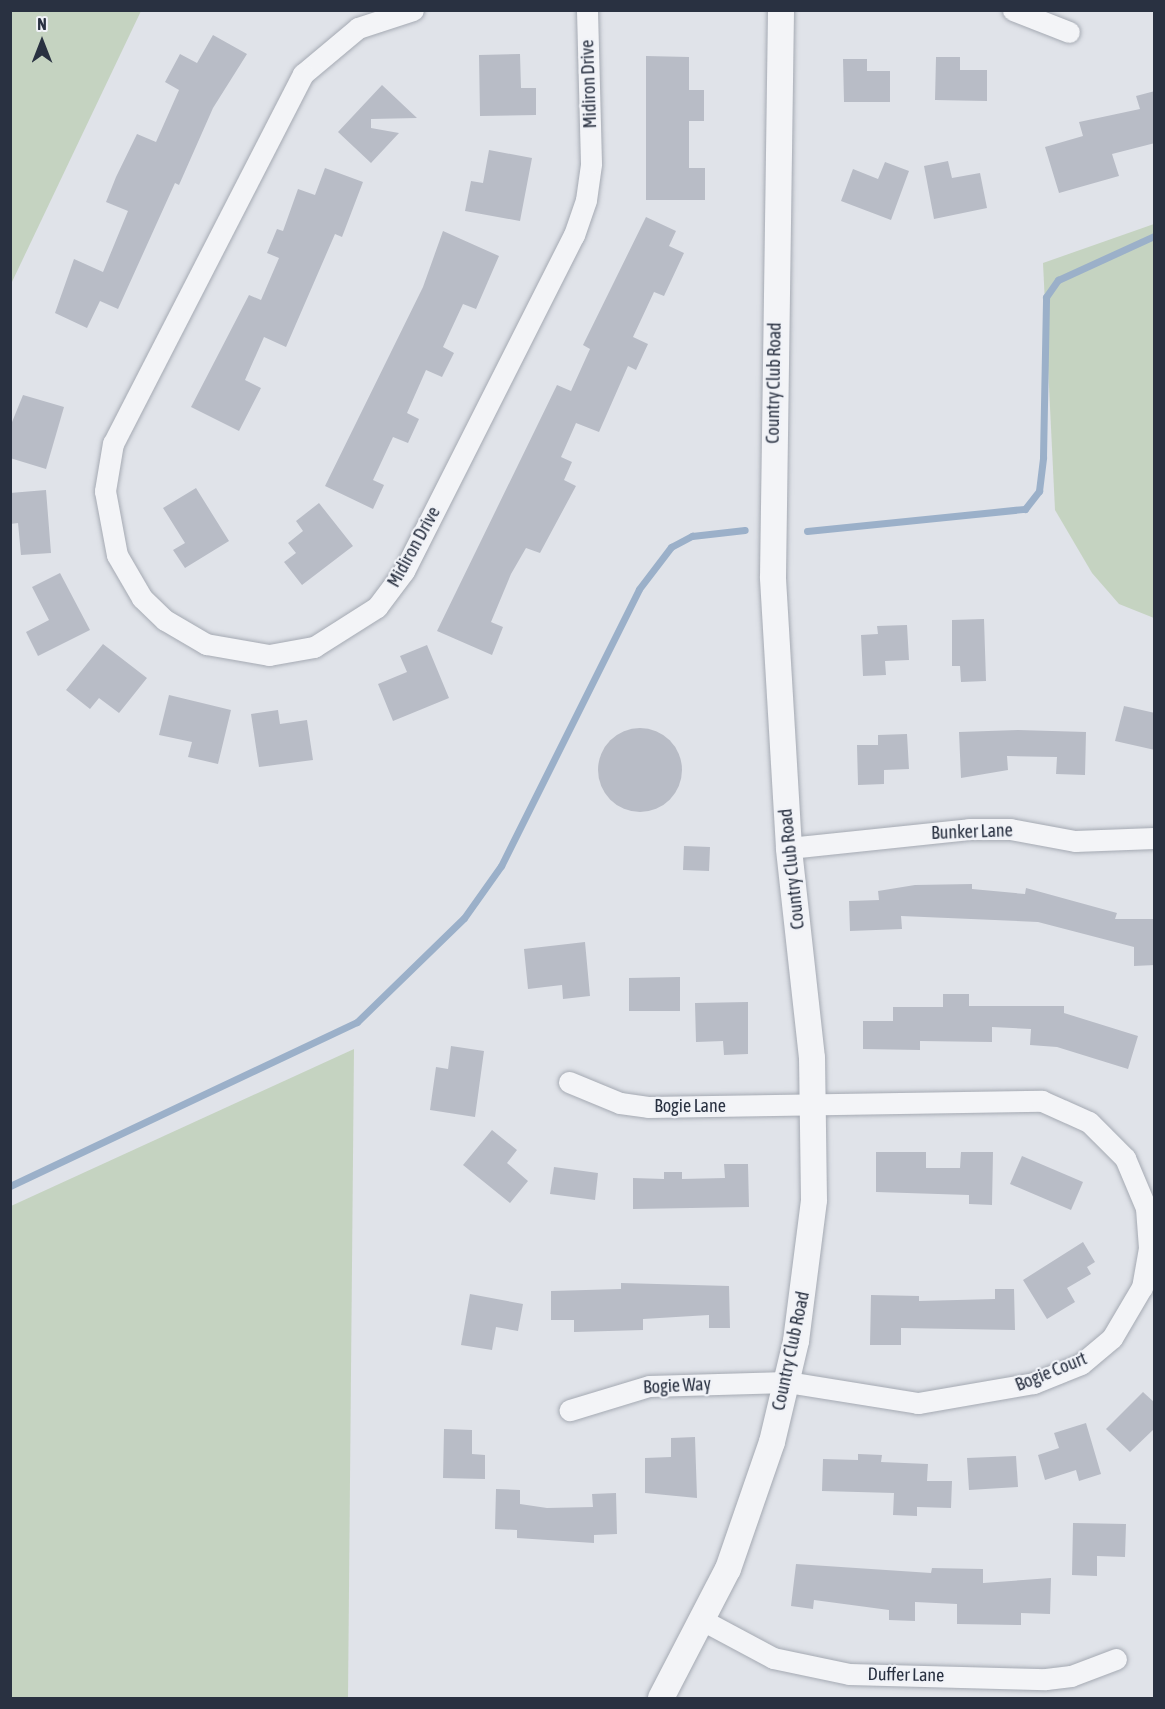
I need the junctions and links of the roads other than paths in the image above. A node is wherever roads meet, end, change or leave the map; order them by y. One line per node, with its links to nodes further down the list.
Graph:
1 (413, 10): 2 (street, Midiron Drive)
2 (586, 10)
3 (781, 10): 7 (street, Country Club Road)
4 (1013, 10): 5 (street)
5 (1069, 32)
6 (1155, 838): 7 (street, Bunker Lane)
7 (789, 848): 9 (street, Country Club Road)
8 (569, 1082): 9 (street, Bogie Lane)
9 (815, 1105): 10 (street, Country Club Road); 10 (street, Bogie Court)
10 (787, 1382): 11 (street, Bogie Way); 12 (street, Country Club Road)
11 (570, 1410)
12 (704, 1621): 13 (street, Duffer Lane); 14 (street, Country Club Road)
13 (1116, 1659)
14 (661, 1698)

